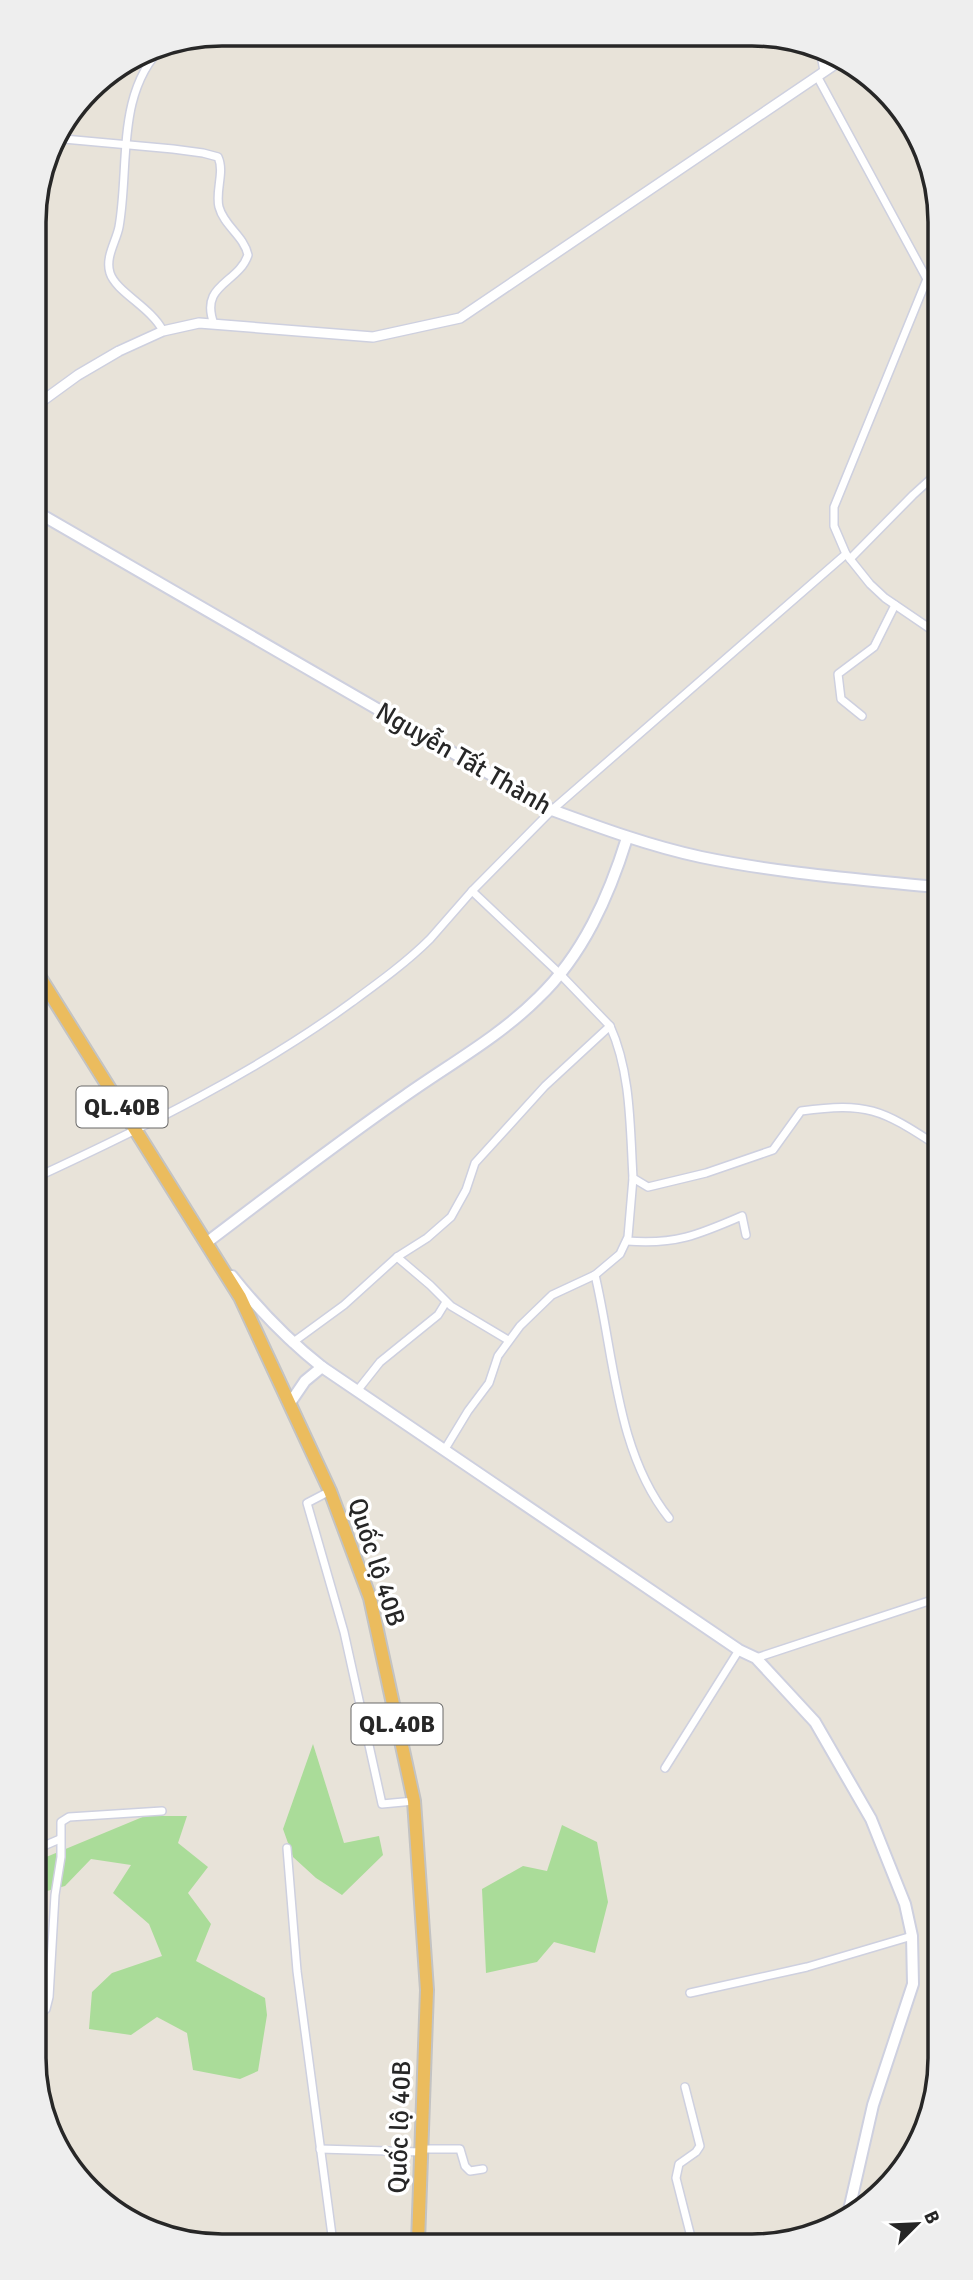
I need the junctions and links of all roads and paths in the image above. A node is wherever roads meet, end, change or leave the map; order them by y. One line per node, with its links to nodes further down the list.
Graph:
1 (821, 60): 4 (street)
2 (149, 61): 6 (street)
3 (833, 66): 4 (street)
4 (821, 74): 7 (street); 12 (street)
5 (66, 139): 6 (street)
6 (124, 145): 7 (street); 8 (street)
7 (214, 324): 8 (street)
8 (163, 331): 9 (street)
9 (46, 398)
10 (928, 482): 12 (street)
11 (46, 518): 16 (main road, Nguyễn Tất Thành)
12 (848, 556): 13 (street); 16 (street)
13 (895, 605): 14 (street); 15 (street)
14 (928, 627)
15 (862, 716)
16 (552, 810): 17 (main road, Nguyễn Tất Thành); 19 (street)
17 (627, 838): 18 (main road, Nguyễn Tất Thành); 20 (main road)
18 (928, 886)
19 (472, 891): 20 (street); 23 (street)
20 (559, 973): 22 (street); 29 (main road)
21 (46, 987): 23 (highway, Quốc lộ 40B / QL.40B)
22 (610, 1026): 26 (street); 30 (street)
23 (136, 1129): 25 (street); 29 (highway, Quốc lộ 40B / QL.40B)
24 (928, 1140): 26 (street)
25 (46, 1173)
26 (633, 1178): 28 (street)
27 (746, 1235): 28 (street)
28 (627, 1241): 31 (street)
29 (206, 1243): 34 (main road); 37 (highway, Quốc lộ 40B / QL.40B)
30 (397, 1257): 32 (street); 34 (street)
31 (595, 1275): 33 (street); 40 (street)
32 (446, 1302): 33 (street); 36 (street)
33 (508, 1340): 38 (street)
34 (292, 1343): 35 (main road)
35 (322, 1367): 36 (main road); 37 (main road)
36 (357, 1391): 38 (main road)
37 (290, 1403): 39 (highway, Quốc lộ 40B / QL.40B)
38 (445, 1448): 42 (main road)
39 (330, 1491): 45 (highway, Quốc lộ 40B / QL.40B); 45 (street)
40 (669, 1518)
41 (927, 1602): 43 (street)
42 (739, 1650): 43 (main road); 44 (street)
43 (757, 1658): 50 (main road)
44 (664, 1768)
45 (414, 1801): 55 (highway, Quốc lộ 40B / QL.40B)
46 (162, 1811): 47 (street)
47 (60, 1839): 48 (street); 52 (street)
48 (46, 1844)
49 (287, 1848): 54 (street)
50 (912, 1936): 51 (street); 57 (main road)
51 (690, 1993)
52 (46, 2009)
53 (685, 2087): 60 (street)
54 (320, 2149): 55 (street); 58 (street)
55 (421, 2150): 56 (street); 59 (highway, Quốc lộ 40B / QL.40B)
56 (483, 2169)
57 (851, 2203)
58 (332, 2234)
59 (418, 2234)
60 (690, 2234)

